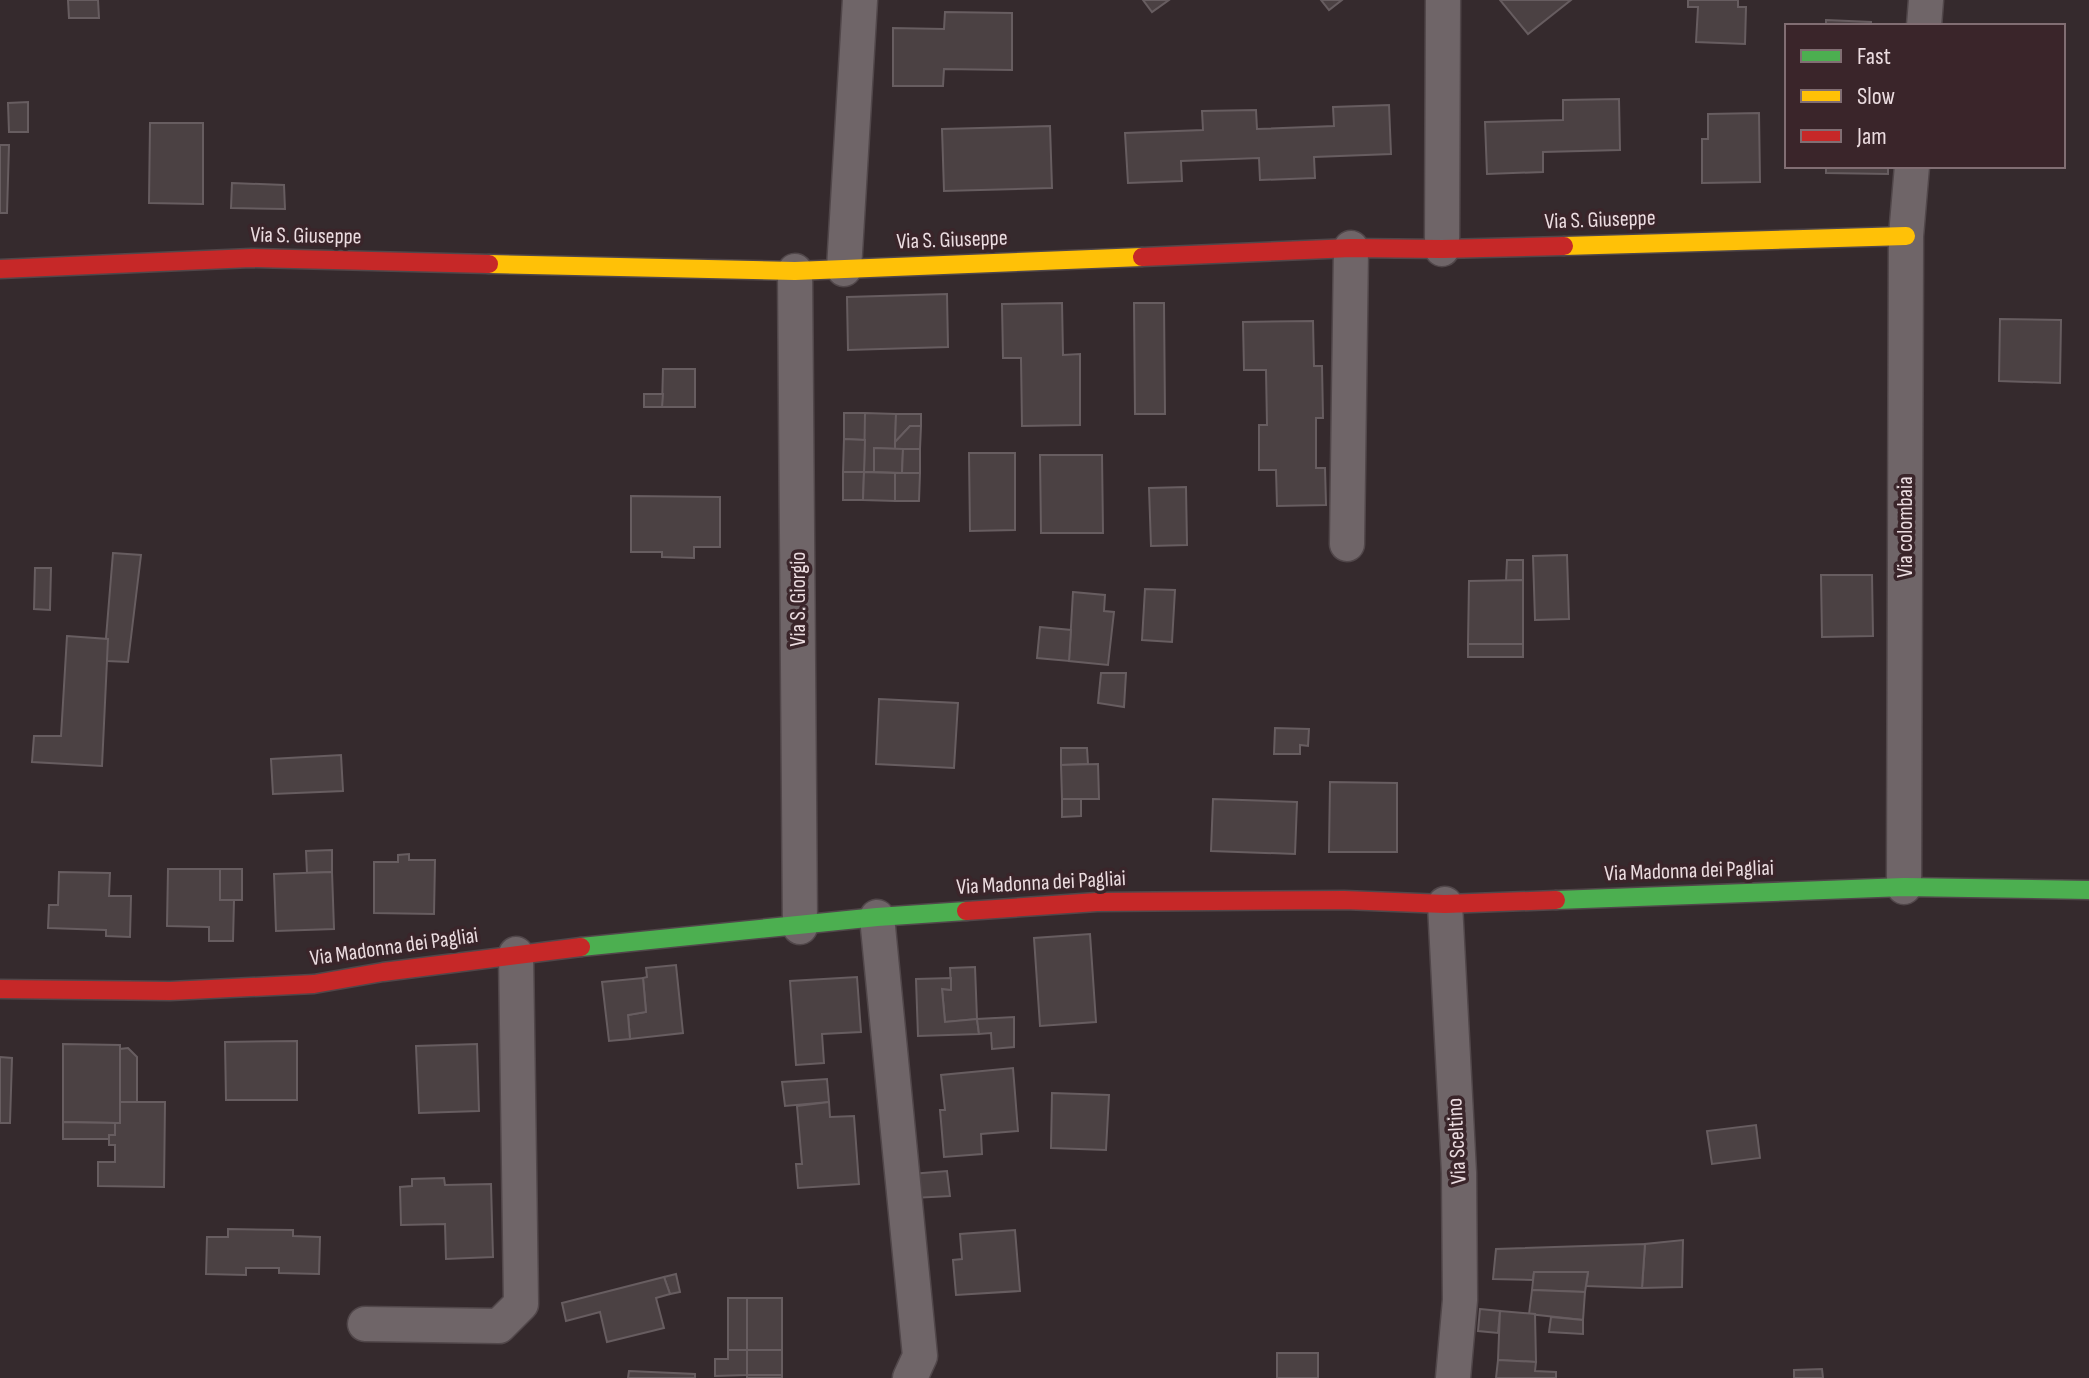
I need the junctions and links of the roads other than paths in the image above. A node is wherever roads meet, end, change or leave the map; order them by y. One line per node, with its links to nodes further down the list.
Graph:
1 (860, 0): 10 (street)
2 (1443, 0): 8 (street)
3 (1926, 0): 4 (street)
4 (1924, 24)
5 (1912, 168): 6 (street, Via colombaia)
6 (1906, 236): 8 (street, Via S. Giuseppe); 13 (street, Via colombaia)
7 (1351, 248): 8 (street, Via S. Giuseppe); 10 (street, Via S. Giuseppe); 12 (street)
8 (1442, 249)
9 (0, 269): 11 (street, Via S. Giuseppe)
10 (844, 269): 11 (street, Via S. Giuseppe)
11 (795, 271): 17 (street, Via S. Giorgio)
12 (1347, 544)
13 (1904, 887): 14 (street, Via Madonna dei Pagliai); 15 (street, Via Madonna dei Pagliai)
14 (2089, 890)
15 (1445, 904): 16 (street, Via Madonna dei Pagliai); 22 (street, Via Sceltino)
16 (877, 917): 17 (street, Via Madonna dei Pagliai); 21 (street)
17 (800, 927): 18 (street, Via Madonna dei Pagliai)
18 (516, 954): 19 (street, Via Madonna dei Pagliai); 20 (street)
19 (0, 989)
20 (365, 1324)
21 (910, 1378)
22 (1453, 1378)

